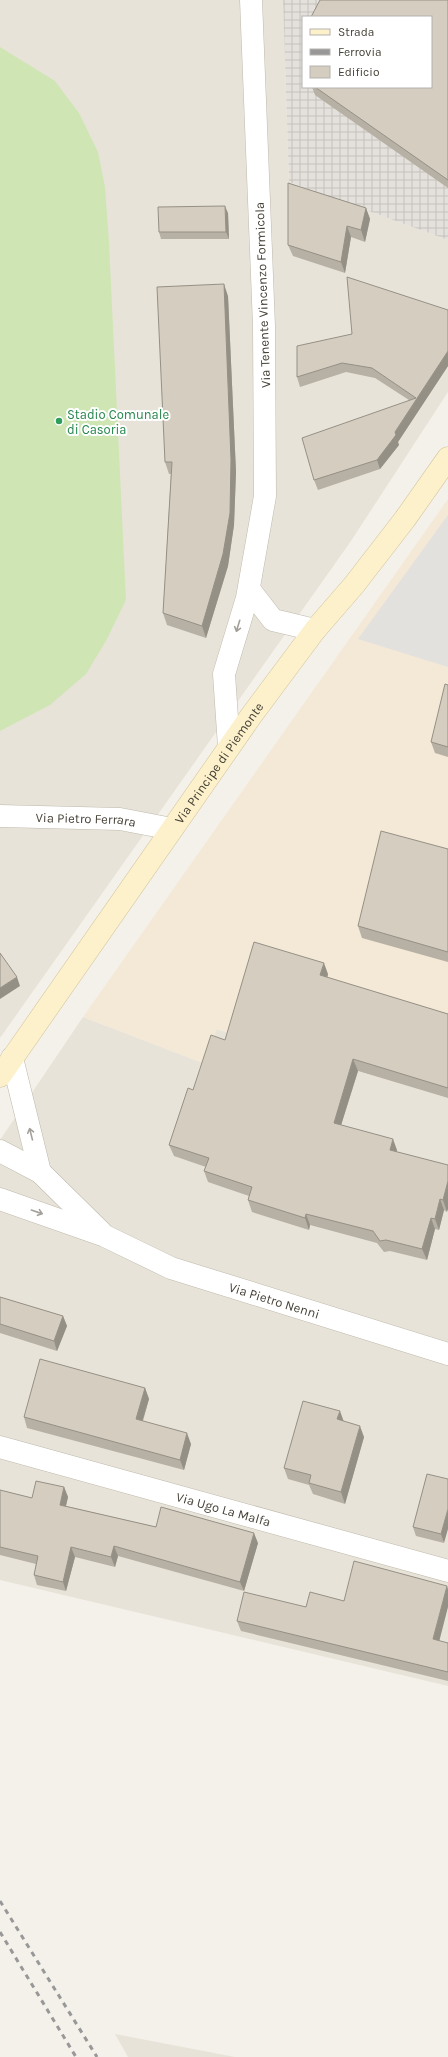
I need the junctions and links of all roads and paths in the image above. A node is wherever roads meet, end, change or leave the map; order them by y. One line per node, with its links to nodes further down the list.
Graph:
1 (251, 0): 3 (street, Via Tenente Vincenzo Formicola)
2 (448, 458): 4 (main road, Via Principe di Piemonte)
3 (249, 589): 4 (street); 5 (street, Via Tenente Vincenzo Formicola, one-way to 5)
4 (315, 630): 5 (main road, Via Principe di Piemonte)
5 (229, 747): 7 (main road, Via Principe di Piemonte)
6 (0, 816): 7 (street, Via Pietro Ferrara)
7 (172, 828): 8 (main road, Via Principe di Piemonte)
8 (12, 1058): 9 (main road, Via Principe di Piemonte); 11 (street, one-way to 8)
9 (0, 1076)
10 (0, 1151): 11 (street)
11 (40, 1172): 13 (street)
12 (0, 1199): 13 (street, one-way to 13)
13 (104, 1236): 14 (street, Via Pietro Nenni)
14 (448, 1354)
15 (0, 1447): 16 (street, Via Ugo La Malfa)
16 (448, 1571)

